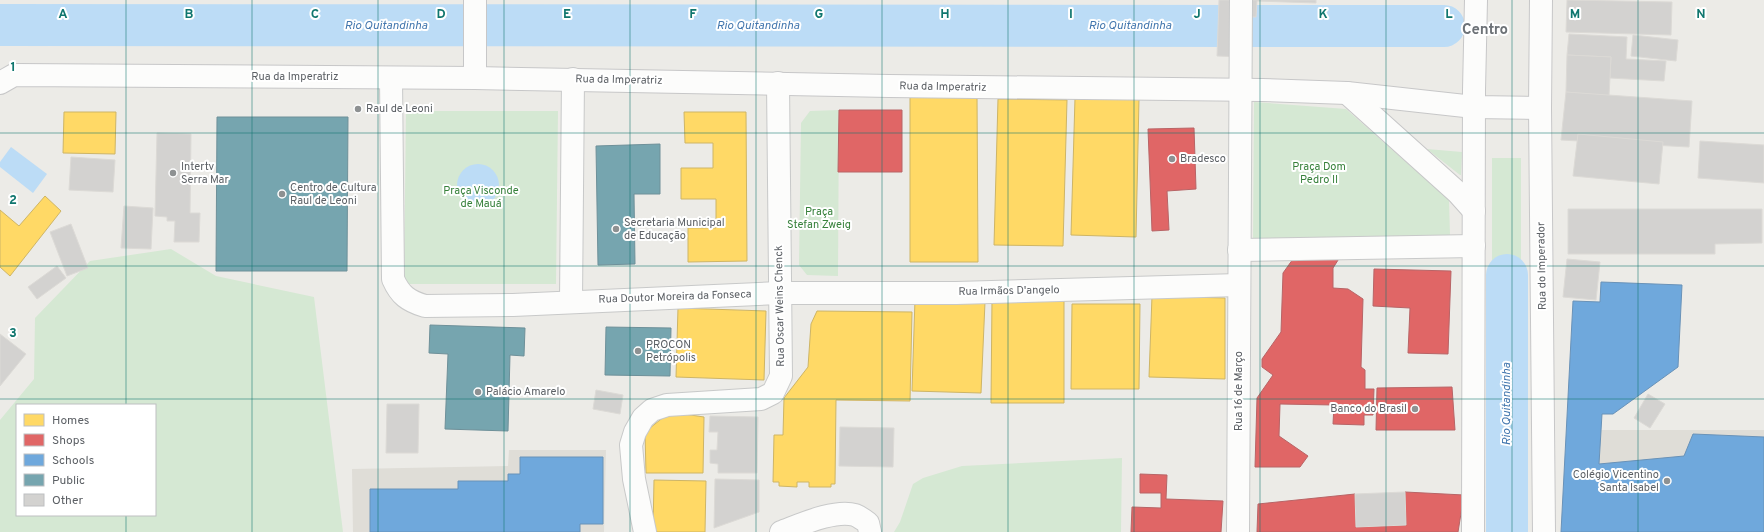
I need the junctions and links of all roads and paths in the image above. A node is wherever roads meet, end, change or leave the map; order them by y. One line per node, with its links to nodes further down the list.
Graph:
1 (475, 0): 6 (main road)
2 (1241, 0): 10 (main road)
3 (1476, 0): 12 (main road)
4 (1541, 0): 13 (main road, Rua do Imperador)
5 (391, 78): 6 (main road, Rua da Imperatriz); 9 (main road, Rua da Imperatriz); 19 (main road)
6 (475, 78): 7 (main road, Rua da Imperatriz)
7 (573, 79): 8 (main road, Rua da Imperatriz); 19 (main road)
8 (778, 83): 10 (main road, Rua da Imperatriz); 18 (main road, Rua Oscar Weins Chenck)
9 (0, 84)
10 (1240, 91): 11 (main road); 16 (main road)
11 (1347, 93): 12 (main road); 14 (main road)
12 (1474, 107): 13 (main road); 14 (main road)
13 (1540, 108): 25 (main road, Rua do Imperador)
14 (1474, 211): 15 (main road)
15 (1474, 246): 16 (main road); 24 (main road)
16 (1239, 250): 17 (main road, Rua 16 de Março)
17 (1239, 285): 18 (main road, Rua Irmãos D'angelo); 23 (main road, Rua 16 de Março)
18 (780, 293): 19 (main road, Rua Doutor Moreira da Fonseca); 20 (main road, Rua Oscar Weins Chenck)
19 (571, 301)
20 (645, 532)
21 (781, 532): 22 (main road)
22 (870, 532)
23 (1238, 532)
24 (1473, 532)
25 (1544, 532)

